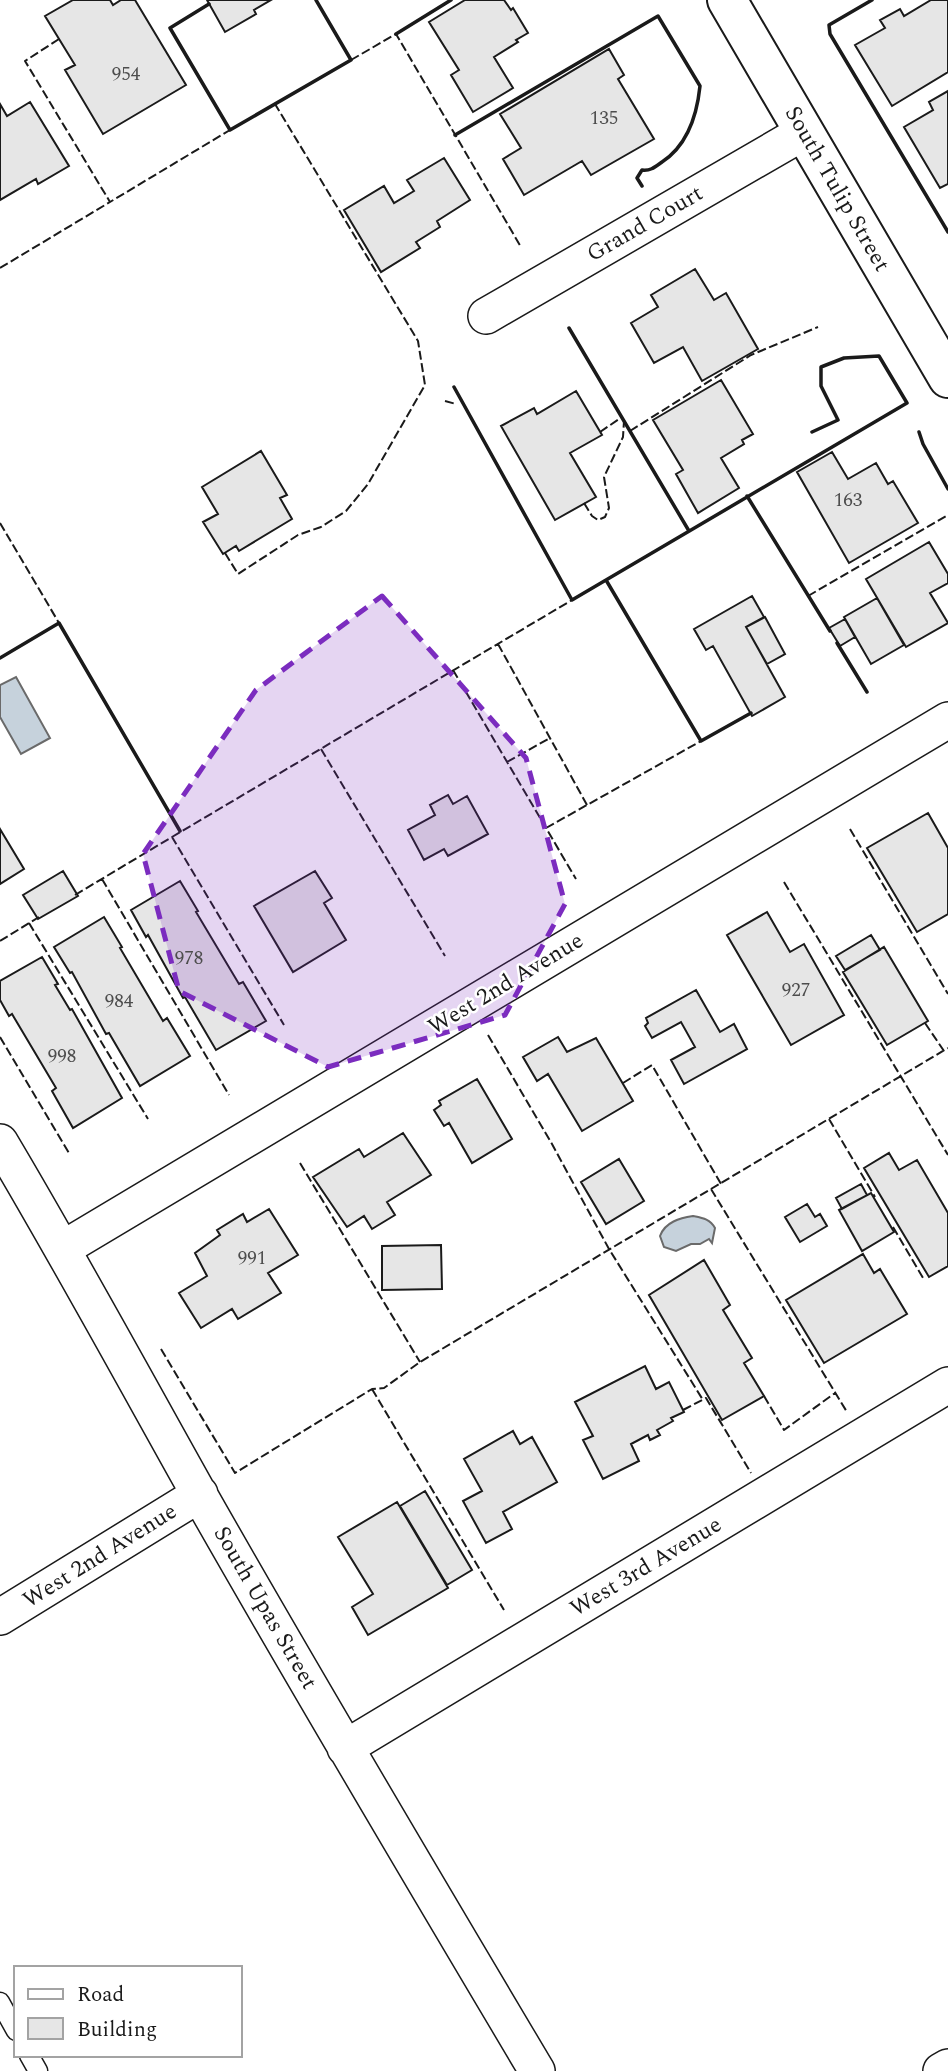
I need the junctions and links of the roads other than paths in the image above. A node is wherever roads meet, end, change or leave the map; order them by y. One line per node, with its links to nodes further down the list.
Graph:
1 (727, 0): 2 (street, South Tulip Street)
2 (804, 132): 3 (street, Grand Court); 4 (street, South Tulip Street)
3 (486, 316)
4 (947, 373)
5 (948, 720): 7 (street, West 2nd Avenue)
6 (0, 1142): 7 (street, South Upas Street)
7 (64, 1248): 9 (street, South Upas Street)
8 (948, 1385): 11 (street, West 3rd Avenue)
9 (200, 1494): 10 (street, West 2nd Avenue); 11 (street, South Upas Street)
10 (0, 1617)
11 (345, 1748): 15 (street, South Upas Street)
12 (0, 2002): 13 (lane)
13 (14, 2027)
14 (948, 2067): 16 (street)
15 (537, 2071)
16 (941, 2071)

